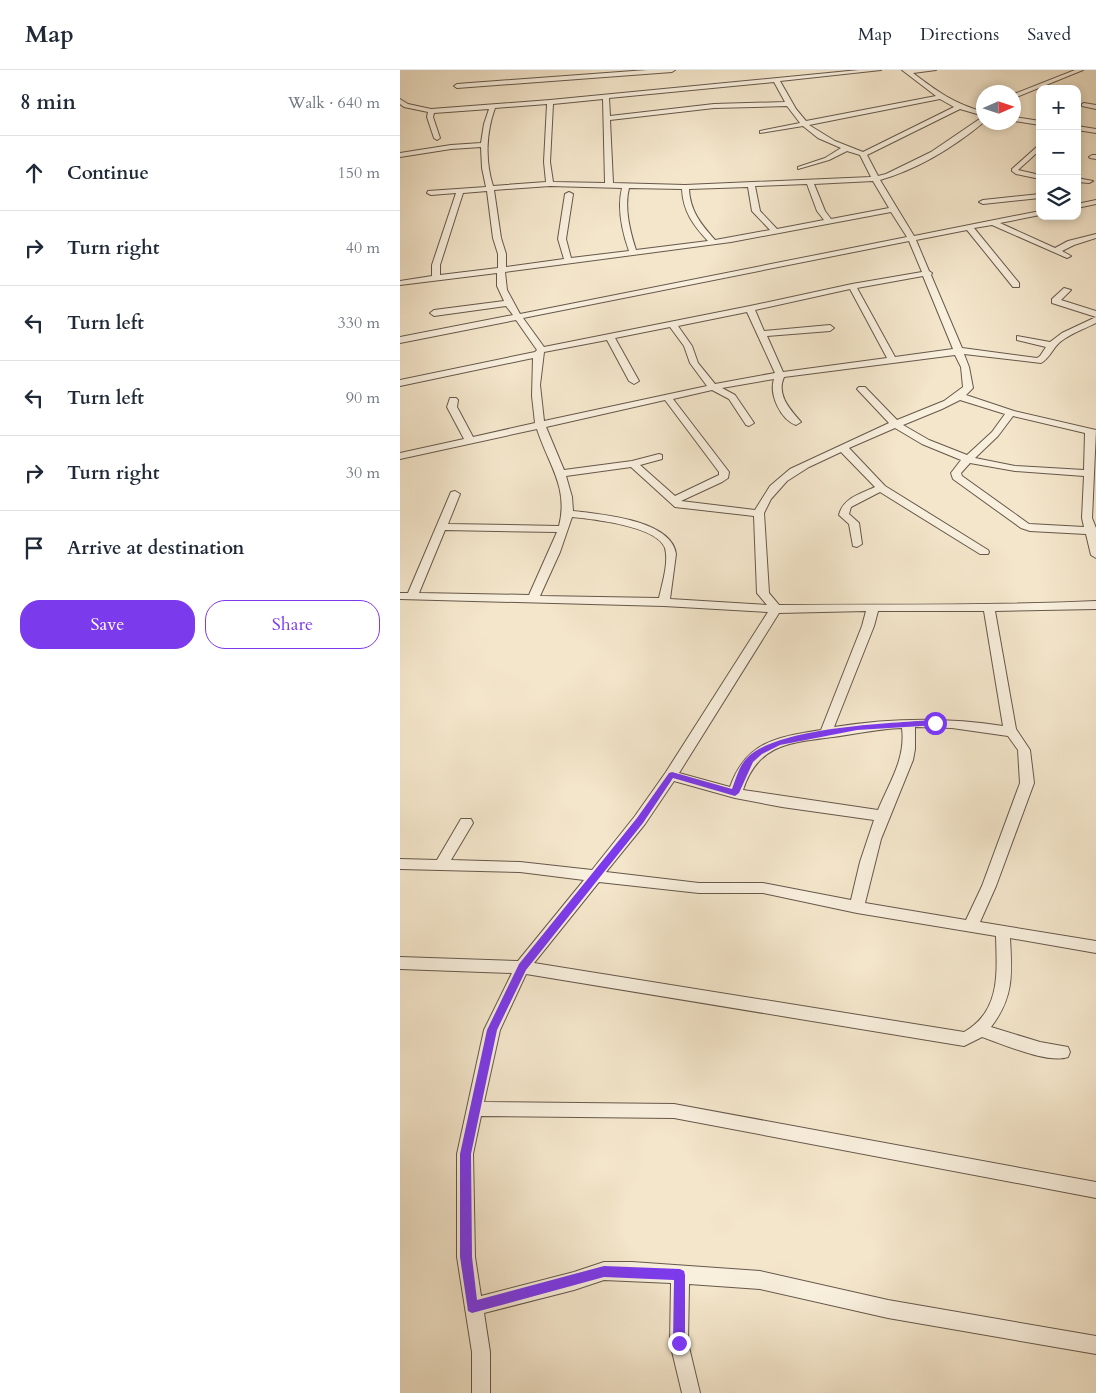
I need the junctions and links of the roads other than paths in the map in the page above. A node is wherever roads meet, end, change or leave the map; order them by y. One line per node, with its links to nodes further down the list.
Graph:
1 (672, 70): 9 (street)
2 (824, 70): 7 (street)
3 (878, 70): 7 (street)
4 (933, 70): 6 (street)
5 (1080, 70): 10 (street)
6 (906, 71): 12 (street)
7 (831, 75): 8 (street)
8 (777, 81): 11 (street); 15 (street)
9 (457, 86)
10 (1021, 93)
11 (606, 97): 14 (street); 22 (street)
12 (941, 97): 19 (street); 25 (street)
13 (400, 101): 20 (street)
14 (550, 102): 17 (street); 42 (street)
15 (787, 104): 22 (street); 25 (street)
16 (1084, 105): 18 (street)
17 (493, 106): 20 (street); 31 (street)
18 (1096, 106)
19 (959, 107): 21 (street); 34 (street)
20 (431, 111): 30 (street)
21 (976, 112)
22 (607, 118): 44 (street)
23 (1021, 120): 24 (street)
24 (1036, 122)
25 (805, 124): 29 (street); 32 (street)
26 (976, 124): 38 (street)
27 (1081, 129): 28 (street)
28 (1096, 131)
29 (762, 132)
30 (437, 138)
31 (484, 145): 35 (street); 47 (street)
32 (846, 148): 34 (street); 36 (street)
33 (1036, 150): 37 (street)
34 (863, 154): 38 (street)
35 (400, 155)
36 (800, 168)
37 (1036, 176)
38 (876, 179): 41 (street); 55 (street)
39 (1081, 180): 40 (street)
40 (1089, 181)
41 (810, 182): 43 (street); 57 (street)
42 (550, 184): 44 (street); 47 (street)
43 (751, 184): 46 (street); 60 (street)
44 (609, 185): 45 (street)
45 (626, 186): 46 (street); 67 (street)
46 (685, 186): 65 (street)
47 (491, 189): 48 (street); 70 (street)
48 (460, 192): 49 (street); 72 (street)
49 (432, 194)
50 (569, 194): 69 (street)
51 (1036, 196): 52 (street)
52 (983, 202)
53 (1096, 202): 54 (street)
54 (1081, 204)
55 (895, 210): 57 (street); 63 (street)
56 (1036, 214): 58 (street)
57 (829, 222): 60 (street)
58 (994, 223): 59 (street); 66 (street)
59 (970, 228): 63 (street); 74 (street)
60 (776, 231): 65 (street)
61 (1096, 236): 62 (street)
62 (1087, 238): 64 (street); 66 (street)
63 (912, 239): 71 (street); 81 (street)
64 (1096, 241)
65 (713, 242): 67 (street)
66 (1055, 251): 68 (street)
67 (633, 252): 69 (street)
68 (1067, 256)
69 (568, 261): 70 (street)
70 (502, 270): 72 (street); 77 (street)
71 (928, 273): 75 (street); 91 (street)
72 (436, 277): 73 (street)
73 (400, 283)
74 (1016, 285)
75 (852, 286): 78 (street); 92 (street)
76 (1067, 290): 80 (street)
77 (508, 303): 79 (street); 81 (street)
78 (750, 309): 83 (street); 85 (street)
79 (434, 313)
80 (1096, 314)
81 (518, 318): 88 (street); 90 (street)
82 (1096, 320): 89 (street)
83 (672, 324): 86 (street); 96 (street)
84 (830, 328): 85 (street)
85 (762, 334): 93 (street)
86 (609, 336): 90 (street); 94 (street)
87 (1020, 338): 89 (street)
88 (400, 340)
89 (1052, 344): 91 (street)
90 (539, 352): 95 (street); 105 (street)
91 (959, 352): 92 (street); 98 (street)
92 (892, 360): 93 (street)
93 (780, 375): 96 (street); 102 (street)
94 (634, 380)
95 (400, 383)
96 (712, 387): 99 (street); 103 (street)
97 (862, 388): 104 (street)
98 (960, 397): 101 (street); 104 (street)
99 (668, 398): 105 (street); 117 (street)
100 (453, 400): 107 (street)
101 (1012, 414): 106 (street); 111 (street)
102 (796, 422)
103 (749, 424)
104 (894, 424): 108 (street); 111 (street)
105 (540, 425): 107 (street); 114 (street)
106 (1093, 432): 113 (street)
107 (470, 440): 109 (street)
108 (842, 448): 115 (street); 119 (street)
109 (400, 456)
110 (659, 457): 112 (street)
111 (969, 459): 113 (street); 122 (street)
112 (633, 464): 114 (street); 117 (street)
113 (1090, 473): 122 (street)
114 (560, 474): 118 (street)
115 (881, 488): 123 (street); 124 (street)
116 (455, 494): 120 (street)
117 (674, 501): 119 (street)
118 (568, 513): 121 (street); 128 (street)
119 (759, 513): 132 (street)
120 (442, 527): 121 (street); 126 (street)
121 (563, 529): 127 (street)
122 (1092, 531): 125 (street)
123 (857, 544)
124 (984, 552)
125 (1096, 555)
126 (406, 596): 127 (street)
127 (533, 598): 128 (street)
128 (664, 602): 132 (street)
129 (1096, 605): 131 (street)
130 (872, 607): 131 (street); 132 (street); 135 (street)
131 (989, 607): 134 (street)
132 (776, 609): 136 (street)
133 (908, 723): 134 (street); 135 (street); 138 (street)
134 (1012, 732): 144 (street)
135 (825, 734): 137 (street)
136 (672, 775): 137 (street); 142 (street)
137 (735, 793): 138 (street)
138 (882, 816): 143 (street)
139 (466, 823): 141 (street)
140 (400, 864): 141 (street)
141 (441, 865): 142 (street)
142 (595, 876): 143 (street); 148 (street)
143 (857, 907): 144 (street)
144 (971, 925): 145 (street)
145 (1003, 930): 146 (street); 149 (street)
146 (1096, 947)
147 (400, 963): 148 (street)
148 (522, 967): 149 (street); 151 (street)
149 (981, 1030): 150 (street)
150 (1062, 1052)
151 (474, 1108): 152 (street); 154 (street)
152 (1096, 1190)
153 (680, 1275): 154 (street); 155 (street); 157 (street)
154 (472, 1307): 156 (street)
155 (1096, 1345)
156 (481, 1393)
157 (691, 1393)

